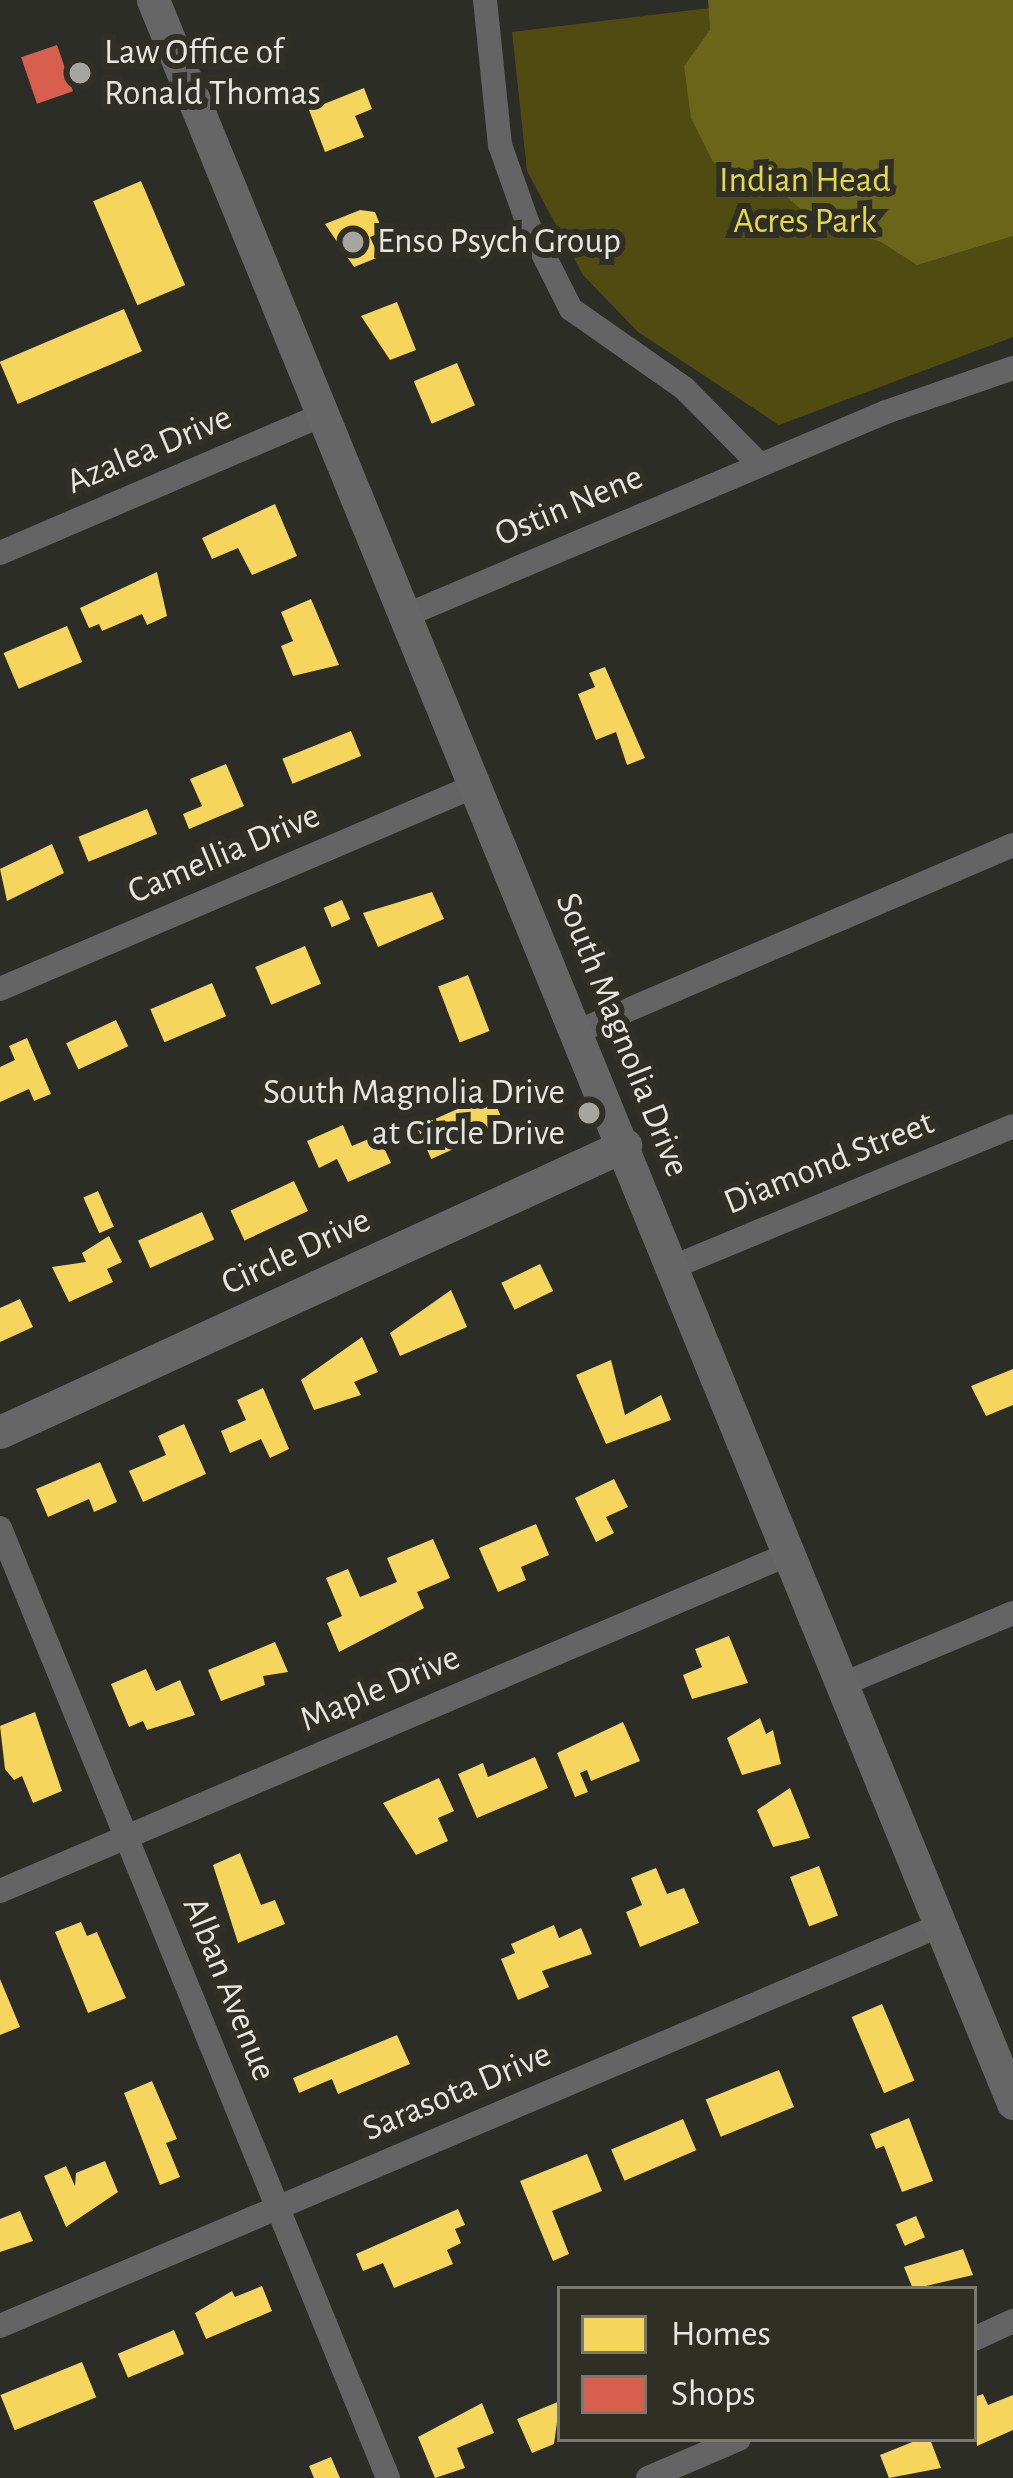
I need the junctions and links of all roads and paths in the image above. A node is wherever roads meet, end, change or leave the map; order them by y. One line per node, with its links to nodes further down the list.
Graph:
1 (152, 0): 4 (main road, South Magnolia Drive)
2 (485, 0): 5 (street)
3 (1013, 368): 5 (street, Ostin Nene)
4 (326, 414): 6 (street, Azalea Drive); 7 (main road, South Magnolia Drive)
5 (759, 464): 7 (street, Ostin Nene)
6 (0, 553)
7 (409, 614): 8 (main road, South Magnolia Drive)
8 (477, 785): 10 (street, Camellia Drive); 11 (main road, South Magnolia Drive)
9 (1013, 844): 11 (street)
10 (0, 989)
11 (579, 1031): 13 (main road, South Magnolia Drive)
12 (1013, 1126): 14 (street, Diamond Street)
13 (625, 1145): 14 (main road, South Magnolia Drive); 15 (main road, Circle Drive)
14 (674, 1267): 17 (main road, South Magnolia Drive)
15 (0, 1432)
16 (0, 1528): 20 (street, Alban Avenue)
17 (789, 1554): 19 (main road, South Magnolia Drive); 20 (street, Maple Drive)
18 (1013, 1613): 19 (street)
19 (843, 1684): 22 (main road, South Magnolia Drive)
20 (128, 1836): 21 (street, Maple Drive); 24 (street, Alban Avenue)
21 (0, 1891)
22 (941, 1925): 23 (main road, South Magnolia Drive); 24 (street, Sarasota Drive)
23 (1013, 2103)
24 (279, 2207): 26 (street, Sarasota Drive); 29 (street, Alban Avenue)
25 (1013, 2321): 27 (street)
26 (0, 2326)
27 (977, 2338)
28 (732, 2442): 30 (street)
29 (388, 2478)
30 (648, 2478)

